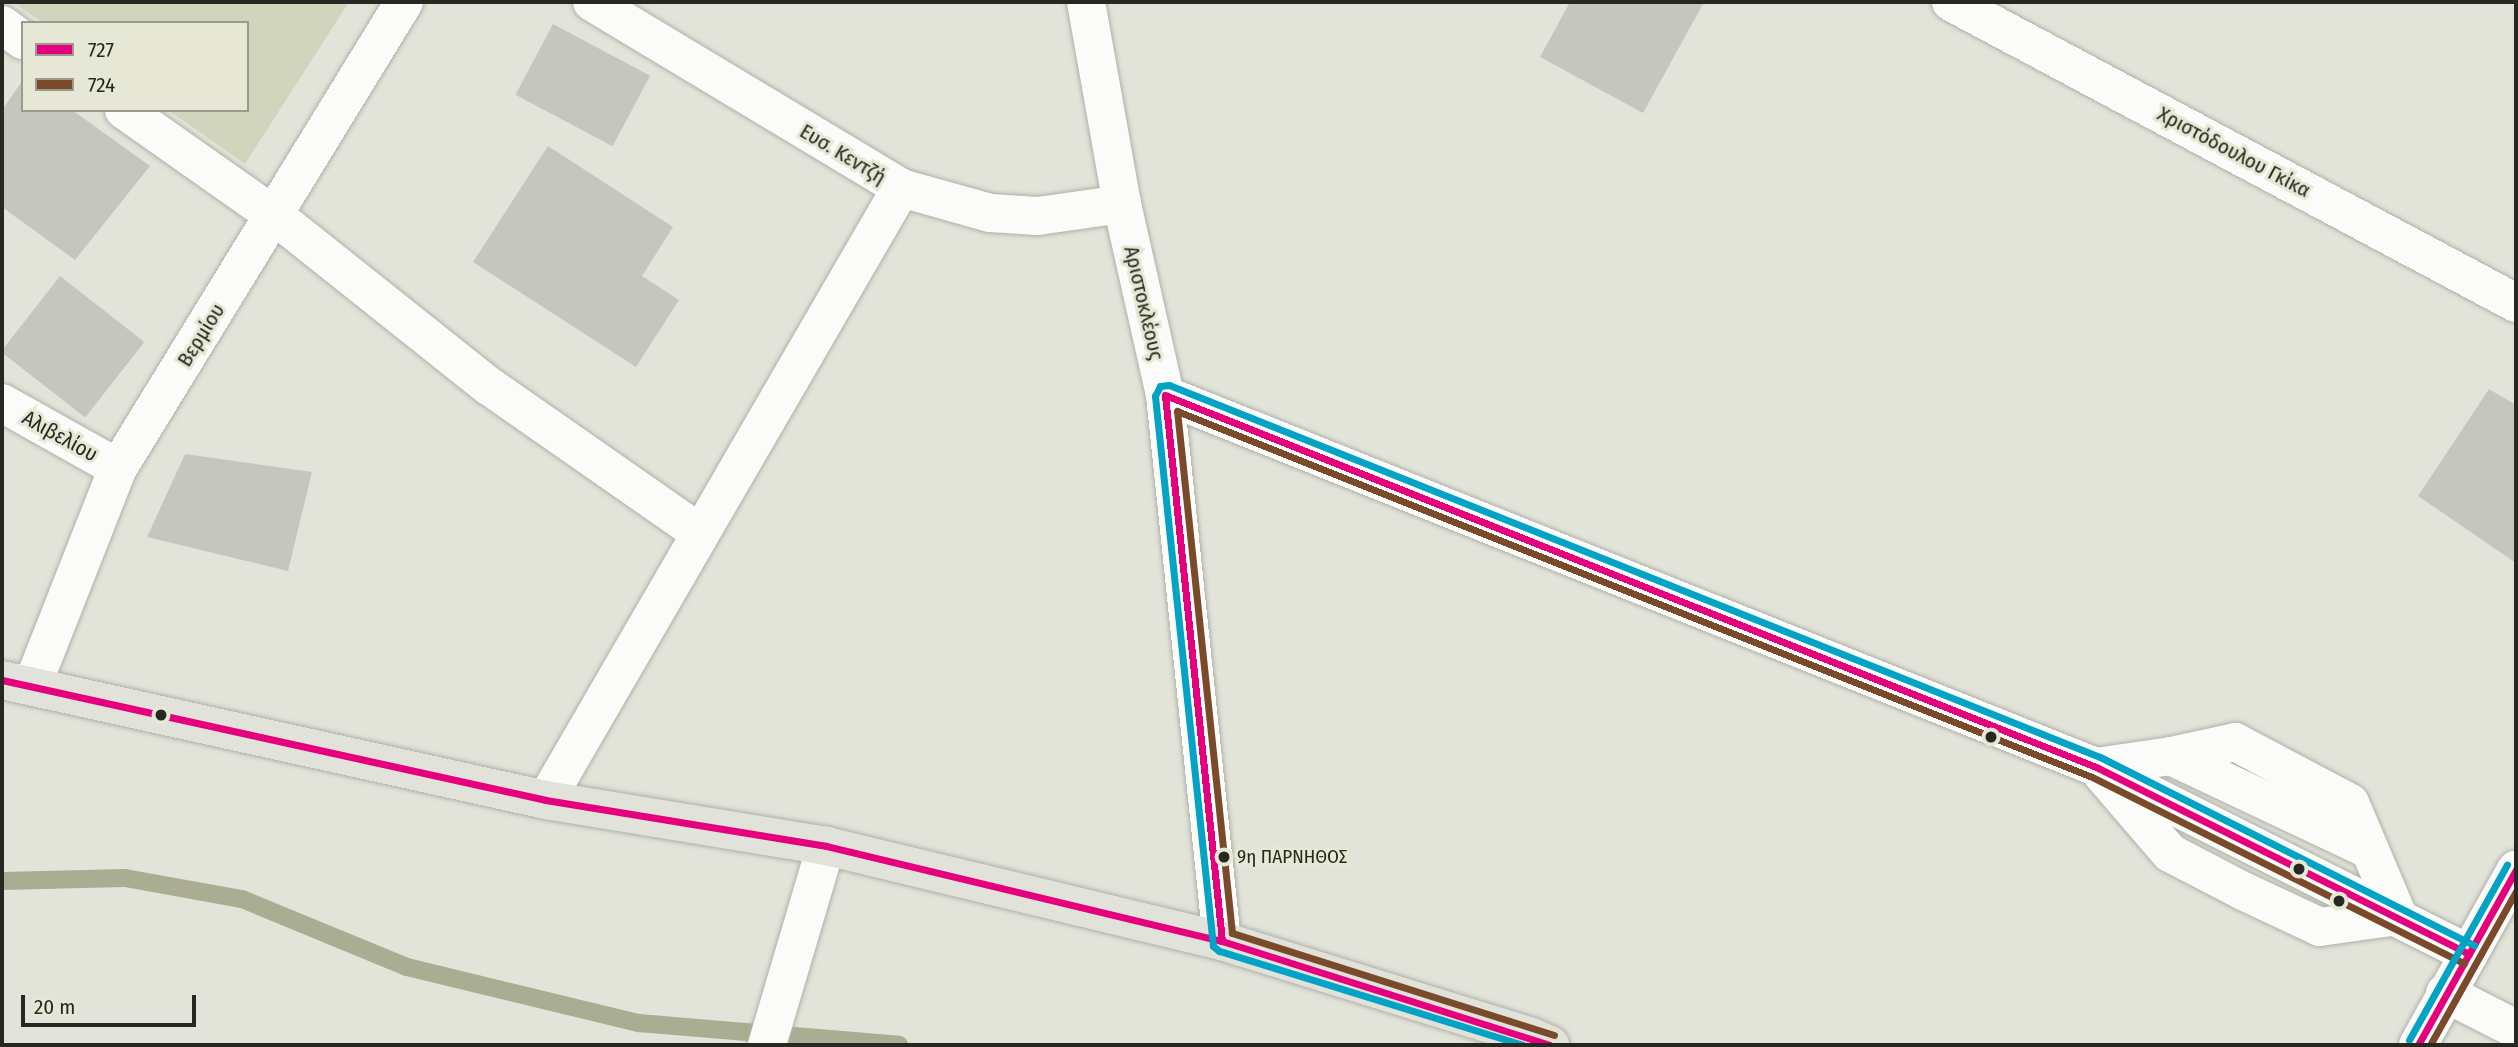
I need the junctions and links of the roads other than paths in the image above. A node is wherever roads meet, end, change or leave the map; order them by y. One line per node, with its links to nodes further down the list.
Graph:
1 (404, 2): 10 (street, Βερμίου)
2 (592, 2): 8 (street, Ευσ. Κεντζή)
3 (1086, 2): 9 (street, Αριστοκλέους)
4 (1951, 2): 11 (street, Χριστόδουλου Γκίκα)
5 (2, 25): 6 (street)
6 (21, 39)
7 (127, 112): 10 (street)
8 (901, 188): 9 (street, Ευσ. Κεντζή); 15 (street)
9 (1122, 204): 12 (street, Αριστοκλέους)
10 (275, 215): 14 (street, Βερμίου); 15 (street)
11 (2516, 303)
12 (1165, 395): 17 (street); 22 (street, Αριστοκλέους)
13 (2, 403): 14 (street, Αλιβελίου)
14 (118, 468): 16 (street, Βερμίου)
15 (700, 533): 18 (street)
16 (17, 683): 18 (main road)
17 (2096, 767): 21 (street); 21 (street)
18 (546, 800): 19 (main road)
19 (826, 846): 22 (main road); 26 (street)
20 (2515, 873): 23 (street)
21 (2398, 916): 23 (street)
22 (1222, 941): 27 (main road)
23 (2469, 954): 24 (street)
24 (2445, 993): 25 (street); 28 (street)
25 (2516, 1028)
26 (767, 1045)
27 (1549, 1045)
28 (2418, 1045)

